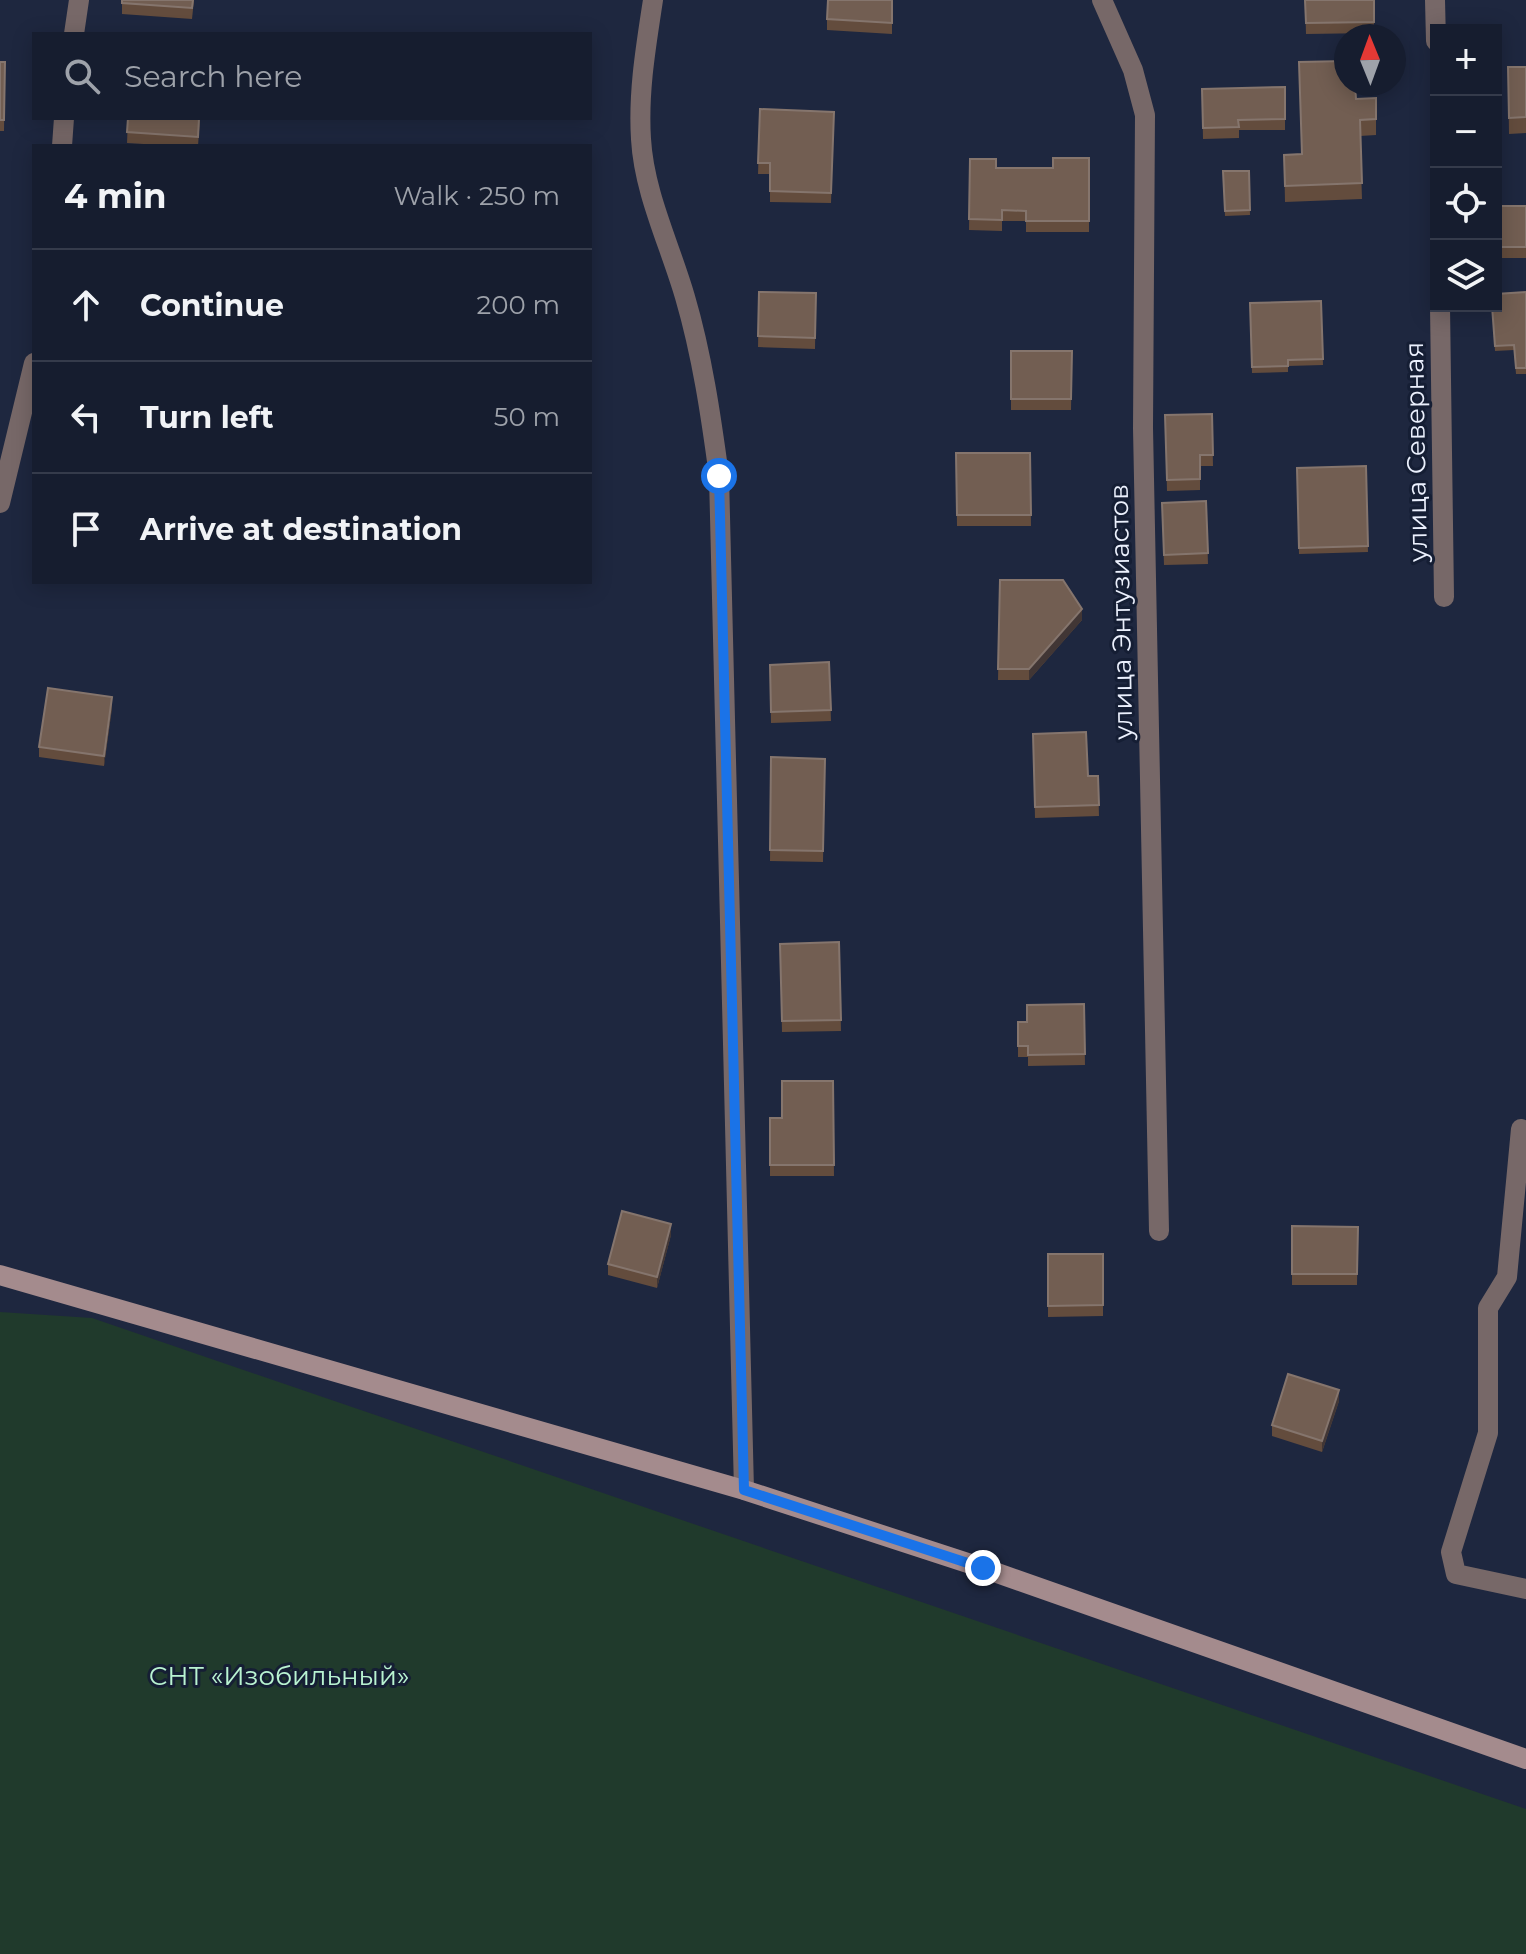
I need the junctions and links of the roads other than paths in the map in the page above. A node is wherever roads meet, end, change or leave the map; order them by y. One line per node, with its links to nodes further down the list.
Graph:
1 (79, 0): 6 (street)
2 (653, 0): 17 (street)
3 (1102, 0): 14 (street, улица Энтузиастов)
4 (1435, 0): 5 (street)
5 (1436, 24)
6 (74, 32)
7 (64, 120): 8 (street)
8 (62, 144)
9 (1440, 312): 12 (street, улица Северная)
10 (32, 371): 11 (street)
11 (0, 503)
12 (1444, 597)
13 (1521, 1129): 15 (street)
14 (1159, 1231)
15 (1517, 1274): 18 (street)
16 (0, 1275): 17 (street)
17 (744, 1490): 19 (street)
18 (1526, 1589)
19 (1526, 1759)

